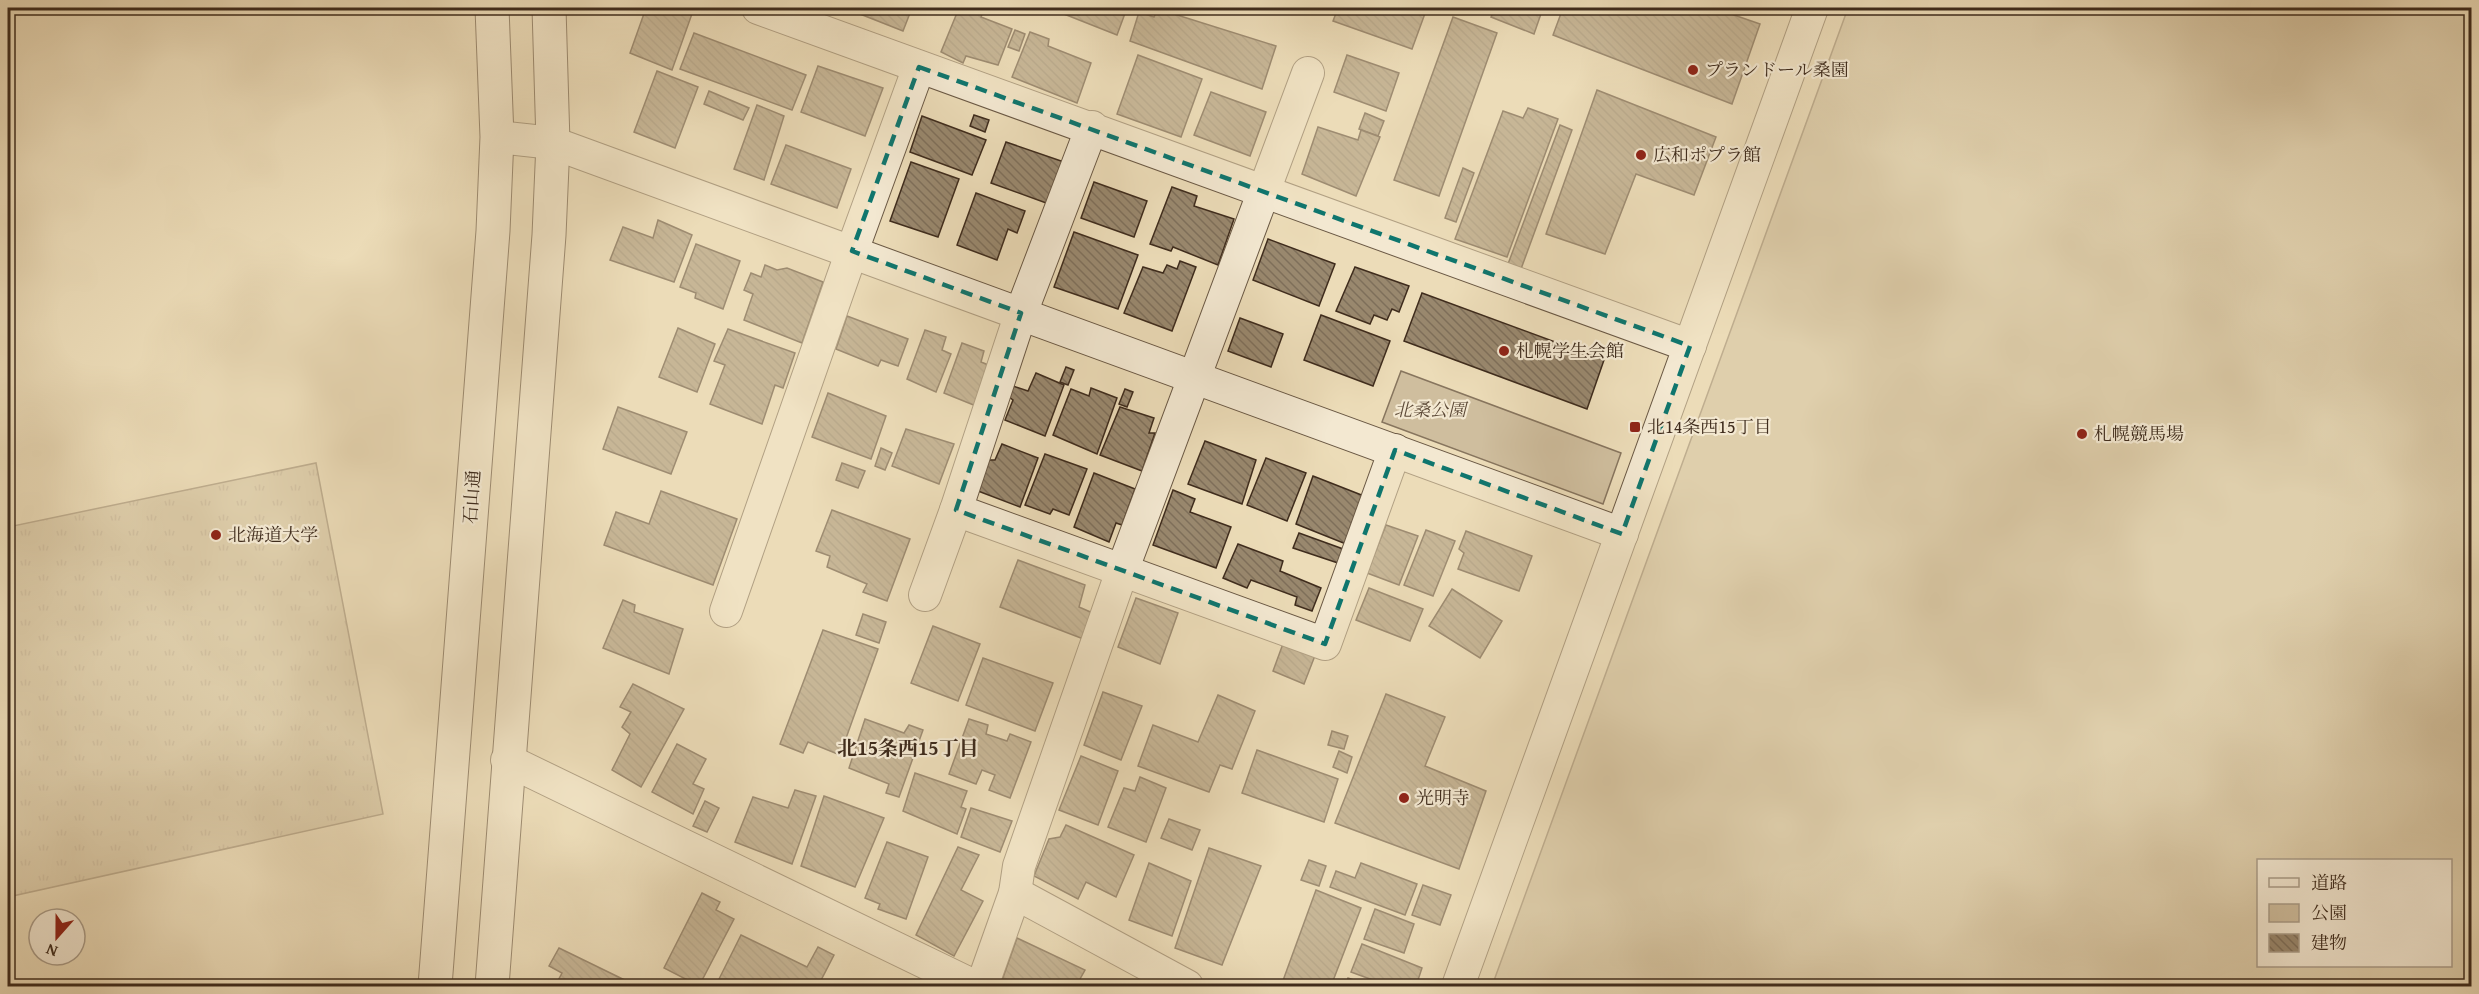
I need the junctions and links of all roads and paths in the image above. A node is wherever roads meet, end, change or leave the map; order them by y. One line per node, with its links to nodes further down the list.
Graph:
1 (492, 8): 8 (main road, 石山通)
2 (549, 8): 9 (main road)
3 (758, 8): 5 (street)
4 (1812, 8): 13 (street)
5 (920, 68): 7 (street); 11 (street)
6 (1308, 73): 10 (street)
7 (1092, 127): 10 (street); 12 (street)
8 (497, 137): 9 (street); 23 (main road, 石山通)
9 (553, 143): 11 (street); 21 (main road)
10 (1264, 191): 13 (street); 14 (street)
11 (852, 251): 12 (street); 20 (street)
12 (1021, 313): 14 (street); 16 (street)
13 (1690, 346): 17 (street)
14 (1195, 377): 15 (street); 18 (street)
15 (1395, 450): 17 (street); 18 (street)
16 (956, 510): 18 (street); 19 (street)
17 (1622, 534): 28 (street)
18 (1122, 571): 22 (street)
19 (925, 595)
20 (726, 611)
21 (507, 760): 24 (main road); 25 (street)
22 (1015, 893): 26 (street); 27 (street)
23 (435, 987)
24 (492, 987)
25 (974, 987)
26 (982, 987)
27 (1187, 987)
28 (1458, 987)

